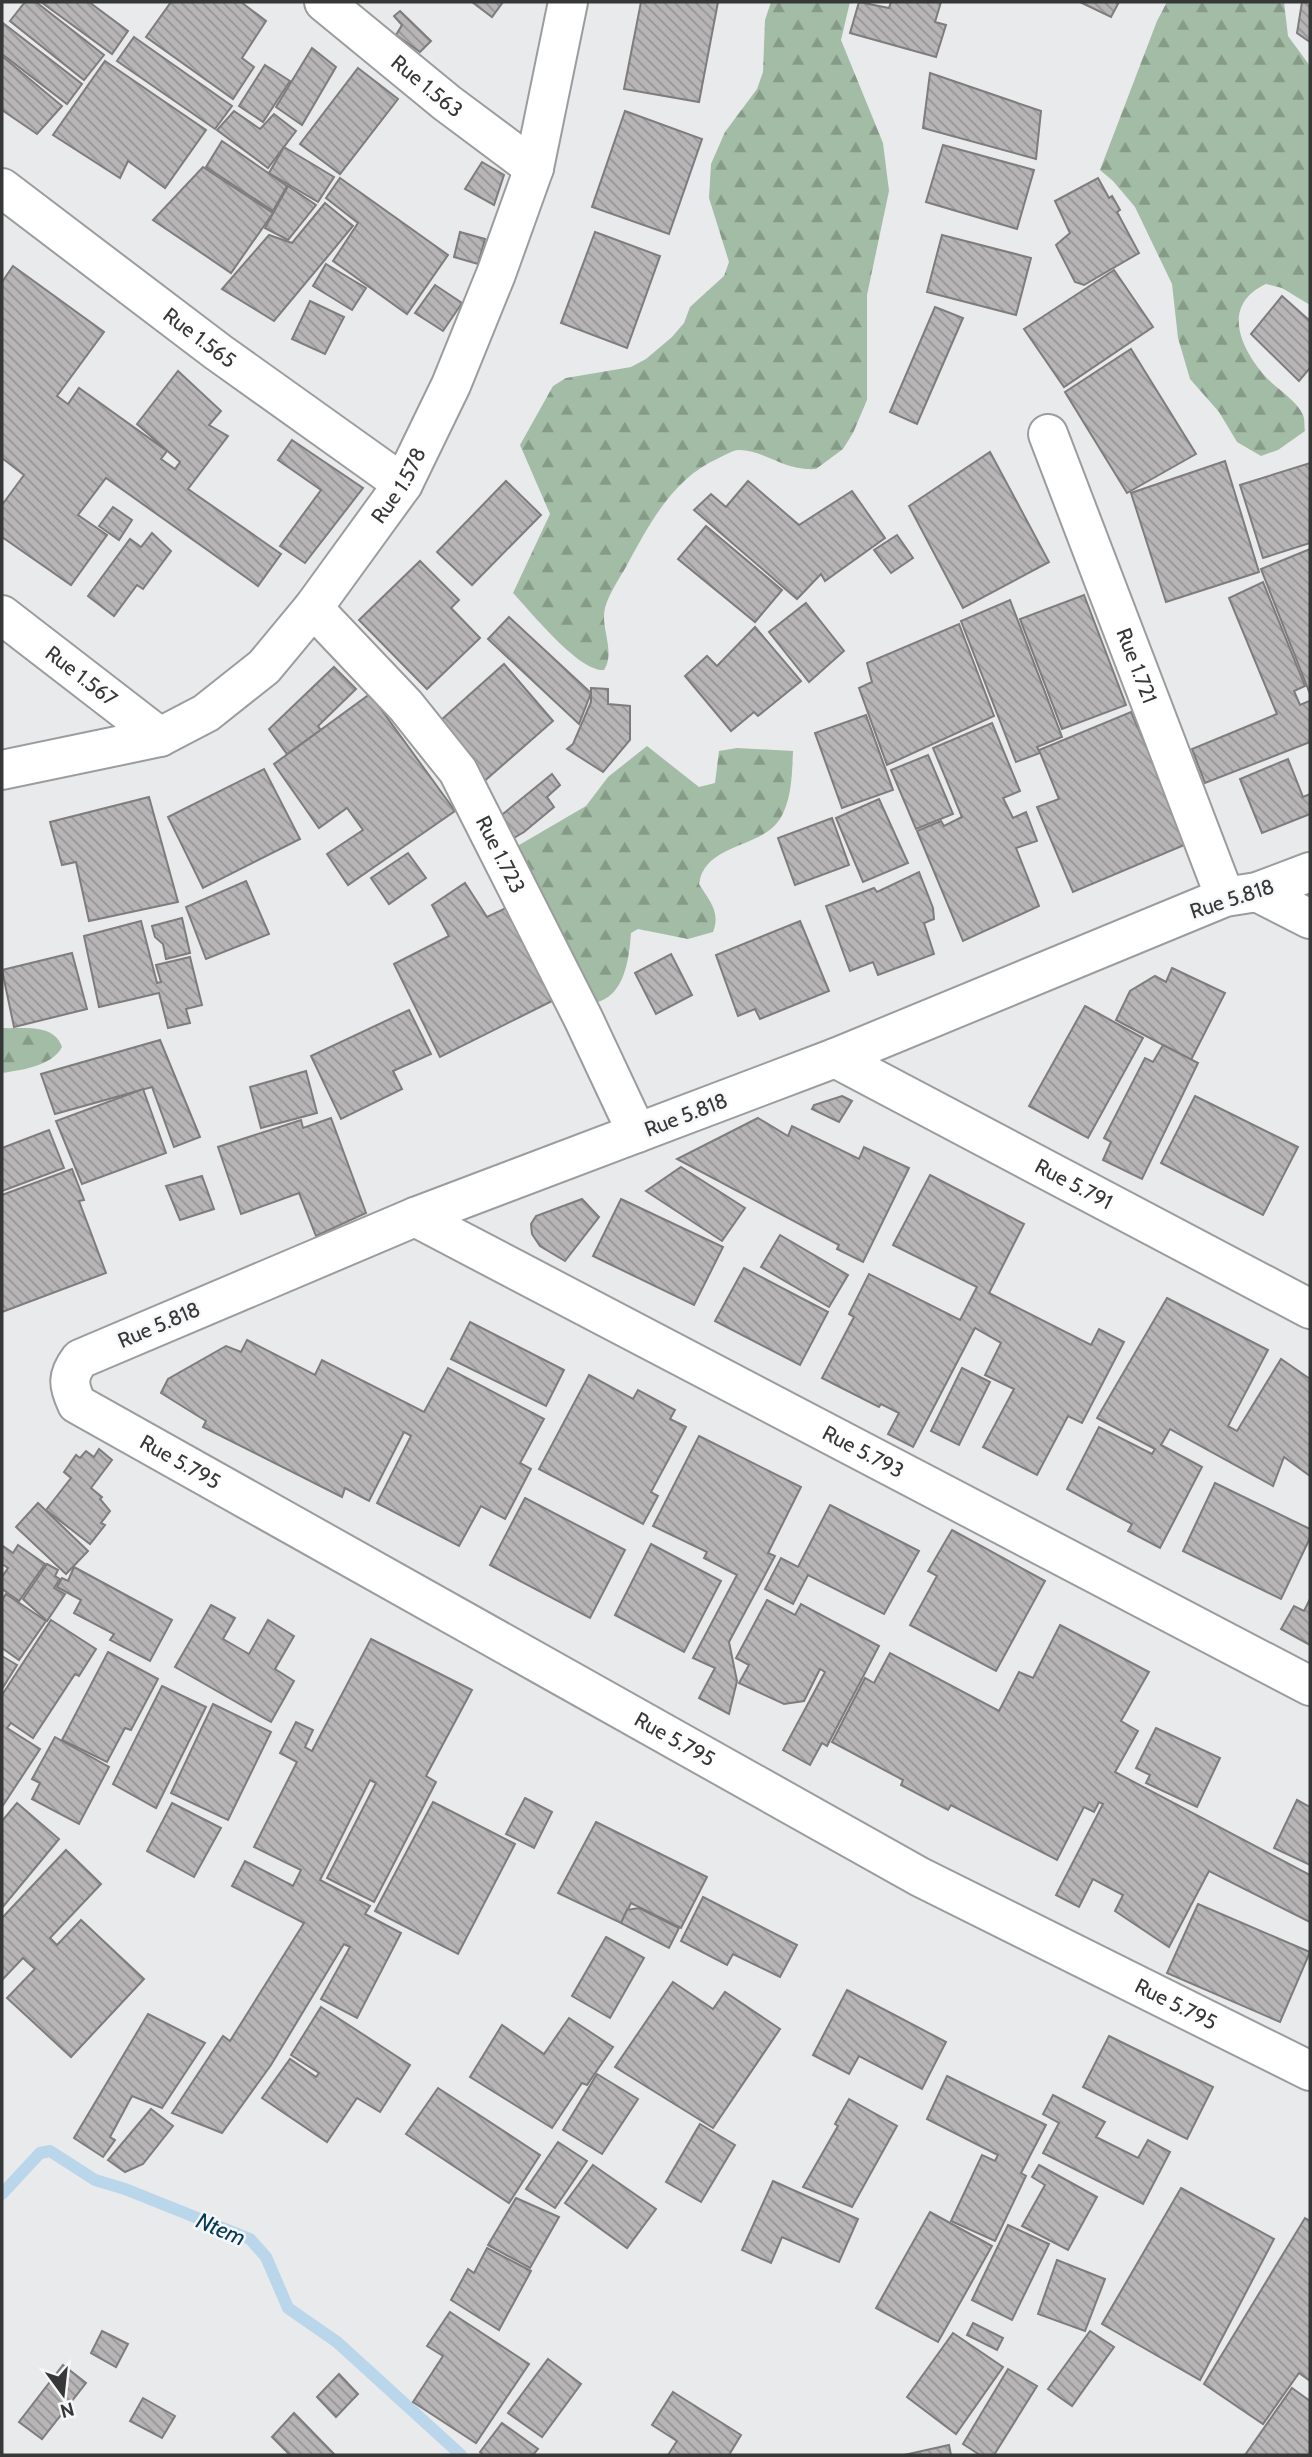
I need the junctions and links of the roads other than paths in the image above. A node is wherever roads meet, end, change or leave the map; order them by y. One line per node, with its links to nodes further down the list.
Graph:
1 (324, 2): 3 (street, Rue 1.563)
2 (568, 2): 3 (street, Rue 1.578)
3 (534, 168): 6 (street, Rue 1.578)
4 (2, 188): 6 (street, Rue 1.565)
5 (1048, 434): 12 (street, Rue 1.721)
6 (402, 484): 7 (street, Rue 1.578)
7 (313, 608): 9 (street, Rue 1.578); 15 (street, Rue 1.723)
8 (2, 615): 9 (street, Rue 1.567)
9 (160, 737): 10 (street, Rue 1.578)
10 (2, 770)
11 (1310, 872): 12 (street, Rue 5.818)
12 (1241, 895): 13 (street); 14 (street, Rue 5.818)
13 (1310, 919)
14 (835, 1058): 15 (street, Rue 5.818); 17 (street, Rue 5.791)
15 (637, 1133): 16 (street, Rue 5.818)
16 (415, 1217): 18 (street, Rue 5.818); 19 (street, Rue 5.793)
17 (1310, 1309)
18 (69, 1373): 20 (street, Rue 5.795)
19 (1310, 1686)
20 (1310, 2071)

